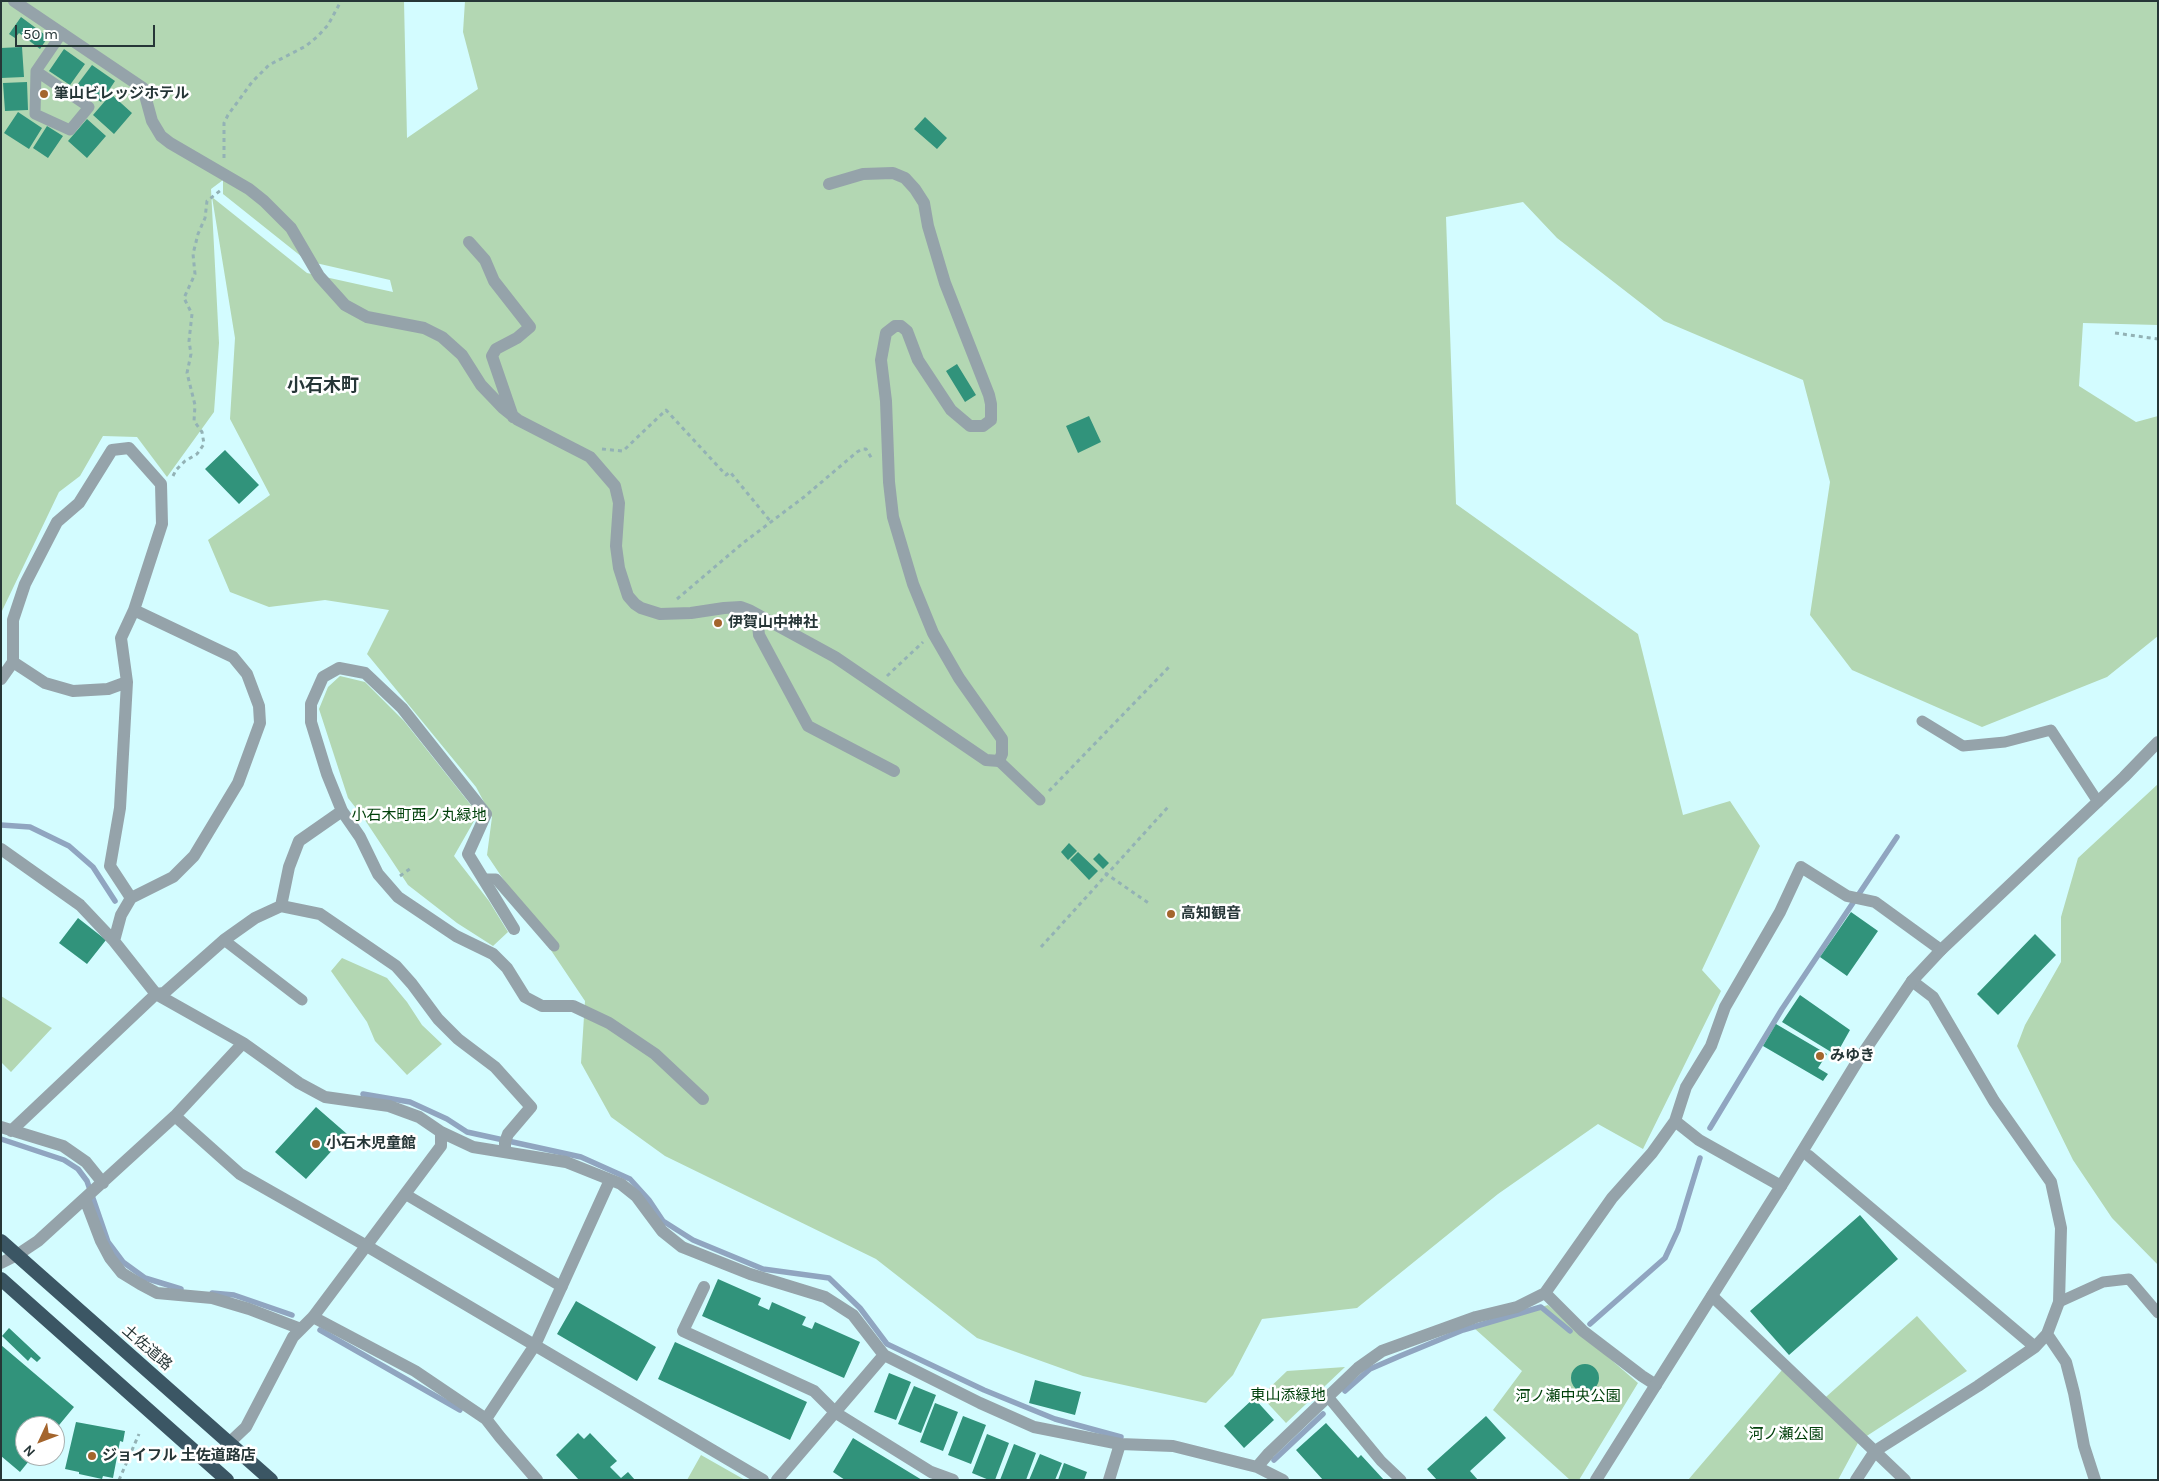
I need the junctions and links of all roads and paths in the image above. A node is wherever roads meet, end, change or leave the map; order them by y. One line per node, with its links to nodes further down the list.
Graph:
1 (14, 1): 3 (street)
2 (341, 1): 5 (path)
3 (62, 34): 4 (lane); 5 (street)
4 (36, 72): 4 (lane)
5 (227, 176): 10 (street); 13 (path)
6 (829, 184): 18 (street)
7 (469, 242): 10 (street)
8 (2114, 333): 9 (path)
9 (2158, 339)
10 (513, 417): 11 (street)
11 (584, 454): 14 (path); 16 (street)
12 (874, 464): 14 (path)
13 (173, 482)
14 (770, 522): 16 (path)
15 (134, 610): 19 (street); 22 (street); 35 (street)
16 (660, 614): 17 (street)
17 (758, 615): 23 (street); 27 (street)
18 (933, 633): 23 (path); 26 (street)
19 (13, 662): 21 (street); 22 (street)
20 (1170, 666): 28 (path)
21 (1, 679)
22 (127, 682): 35 (street)
23 (876, 686): 26 (street)
24 (1922, 721): 29 (lane)
25 (2158, 742): 29 (street)
26 (999, 761): 28 (lane)
27 (894, 771)
28 (1040, 800)
29 (2098, 802): 43 (street)
30 (1168, 807): 33 (path)
31 (342, 811): 34 (street); 37 (street); 48 (street)
32 (1, 849): 40 (street)
33 (1106, 874): 36 (path); 42 (path)
34 (483, 878): 38 (street); 41 (lane)
35 (131, 898): 40 (street)
36 (1150, 904)
37 (281, 906): 39 (street); 53 (street)
38 (514, 929)
39 (224, 940): 45 (street); 46 (lane)
40 (114, 941): 45 (street)
41 (554, 946)
42 (1041, 946)
43 (1941, 950): 44 (street); 50 (street)
44 (1912, 981): 56 (street); 68 (street)
45 (160, 994): 47 (street); 51 (street)
46 (302, 1000)
47 (243, 1042): 49 (street); 52 (street)
48 (703, 1099)
49 (175, 1116): 57 (street); 60 (street)
50 (1675, 1121): 56 (street); 66 (street)
51 (6, 1129): 57 (street)
52 (441, 1132): 53 (street); 58 (street)
53 (506, 1143): 55 (street)
54 (1809, 1156): 74 (street)
55 (610, 1180): 64 (street); 75 (street)
56 (1781, 1186): 67 (street)
57 (94, 1191): 61 (street); 71 (street)
58 (406, 1194): 60 (street); 64 (lane)
59 (1, 1241): 61 (highway, 土佐道路)
60 (365, 1245): 70 (street); 73 (street)
61 (17, 1255): 62 (street); 81 (highway, 土佐道路)
62 (1, 1263)
63 (1, 1279): 86 (highway)
64 (562, 1287): 73 (street)
65 (704, 1287): 78 (street)
66 (1545, 1293): 76 (street); 77 (street)
67 (1712, 1296): 76 (street); 83 (street)
68 (2059, 1302): 69 (lane); 72 (street)
69 (2158, 1313)
70 (313, 1317): 71 (street); 79 (street)
71 (301, 1329): 81 (street)
72 (2047, 1334): 74 (street); 98 (street)
73 (535, 1345): 79 (street); 89 (street)
74 (2035, 1347): 83 (street)
75 (884, 1355): 78 (street); 82 (street)
76 (1656, 1385): 95 (street)
77 (1329, 1398): 84 (street); 94 (lane)
78 (836, 1413): 90 (street); 91 (street)
79 (486, 1419): 88 (street)
80 (139, 1434): 85 (path)
81 (230, 1443): 87 (highway, 土佐道路)
82 (1120, 1444): 84 (street); 92 (street)
83 (1875, 1451): 96 (street); 97 (street)
84 (1257, 1467): 93 (street)
85 (120, 1480)
86 (227, 1480)
87 (271, 1480)
88 (537, 1480)
89 (763, 1480)
90 (777, 1480)
91 (953, 1480)
92 (1109, 1480)
93 (1283, 1480)
94 (1401, 1480)
95 (1596, 1480)
96 (1856, 1480)
97 (1905, 1480)
98 (2095, 1480)

